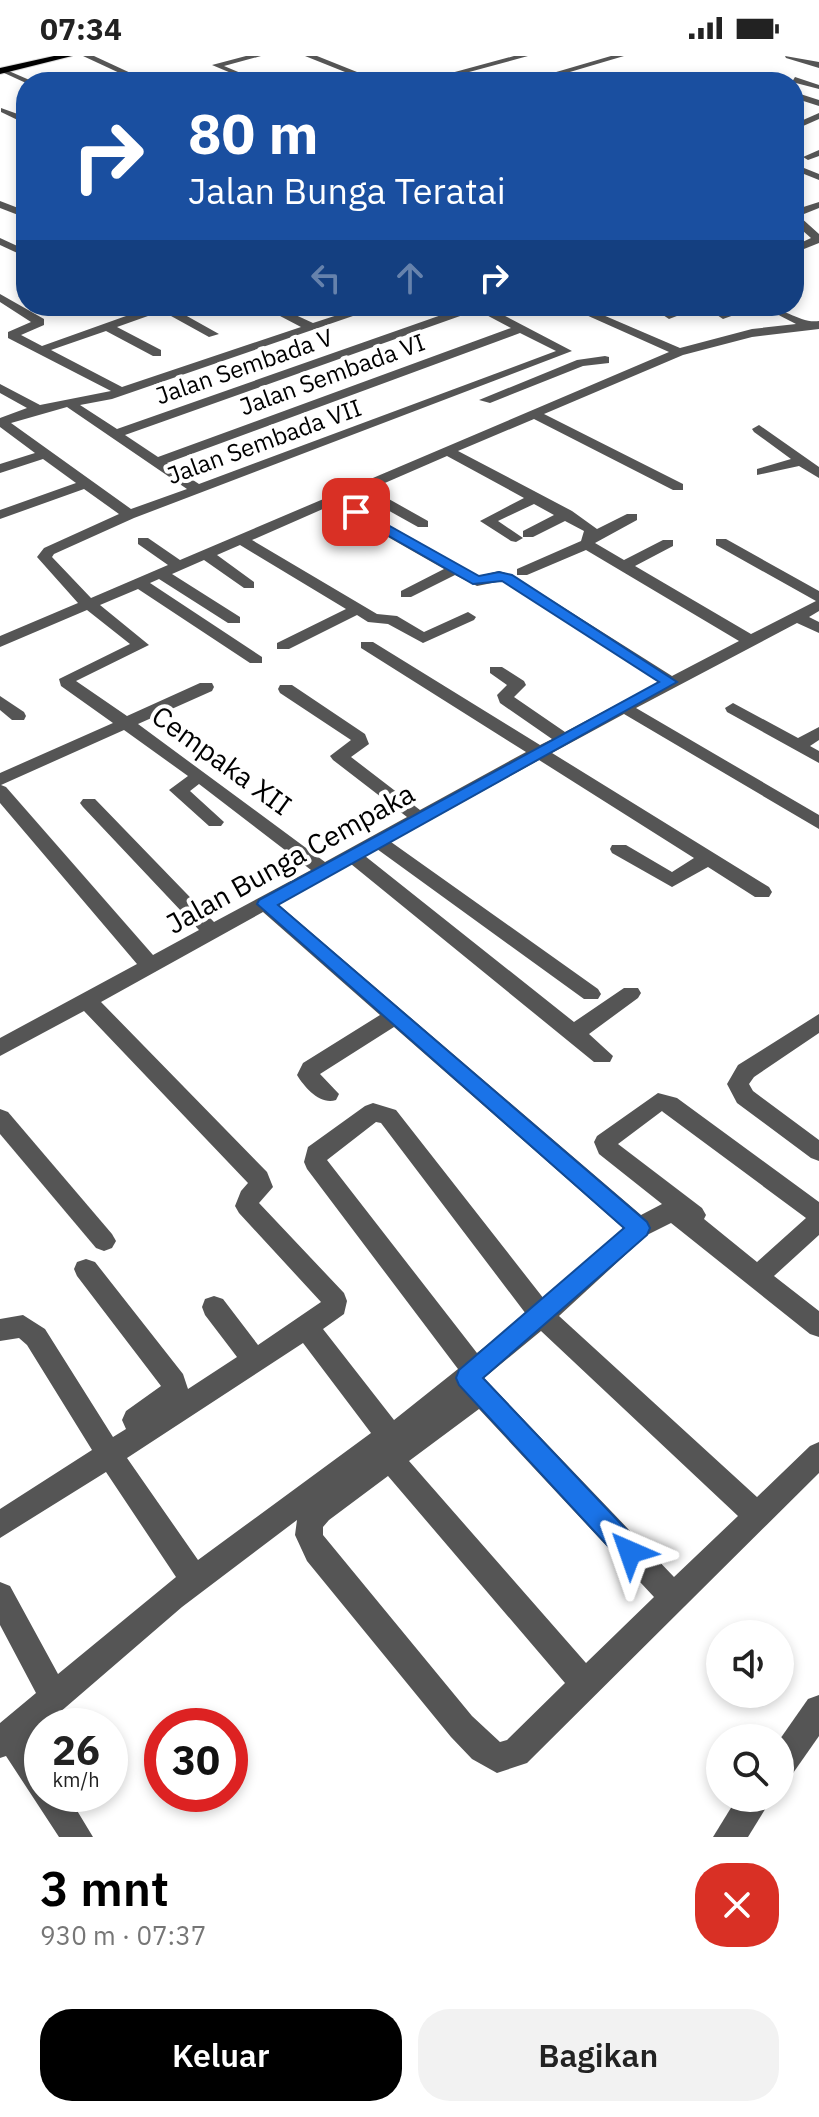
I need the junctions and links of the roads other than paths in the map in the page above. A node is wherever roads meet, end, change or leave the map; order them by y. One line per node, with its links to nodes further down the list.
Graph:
1 (49, 56): 10 (highway)
2 (67, 56): 10 (highway)
3 (87, 56): 11 (street)
4 (257, 56): 12 (street)
5 (309, 56): 13 (street)
6 (524, 56): 14 (street)
7 (620, 56): 15 (street)
8 (789, 56): 9 (street)
9 (819, 65)
10 (2, 69)
11 (123, 72)
12 (232, 72)
13 (351, 72)
14 (461, 72)
15 (562, 72)
16 (807, 77): 17 (street)
17 (804, 78)
18 (818, 87): 19 (street)
19 (806, 97)
20 (4, 110): 21 (street)
21 (16, 116)
22 (819, 153): 23 (street)
23 (808, 157)
24 (804, 226): 25 (street)
25 (804, 245)
26 (32, 316): 40 (street)
27 (134, 316): 35 (street)
28 (178, 316): 39 (street)
29 (288, 316): 37 (street)
30 (344, 316): 37 (street)
31 (449, 316): 53 (street, Jalan Sembada V)
32 (497, 316): 38 (street)
33 (597, 316): 41 (street)
34 (790, 316): 36 (street)
35 (105, 326): 40 (street); 42 (street)
36 (814, 326): 41 (street)
37 (313, 328): 45 (street)
38 (522, 328): 57 (street, Jalan Sembada VI); 64 (street, Jalan Sembada VII)
39 (213, 334)
40 (41, 350): 45 (street)
41 (679, 352): 50 (street)
42 (157, 353)
43 (605, 360): 46 (street)
44 (0, 388): 49 (street)
45 (121, 391): 48 (street)
46 (503, 394): 47 (street); 50 (street)
47 (485, 400)
48 (67, 402): 49 (street); 53 (street)
49 (38, 409): 51 (street)
50 (539, 414): 54 (street); 62 (street)
51 (0, 422): 55 (street)
52 (759, 429): 56 (street)
53 (116, 434): 57 (street)
54 (450, 452): 63 (street); 65 (street)
55 (44, 454): 58 (street); 61 (street)
56 (800, 461): 59 (street); 60 (street)
57 (157, 462): 64 (street)
58 (0, 469)
59 (762, 472)
60 (819, 474)
61 (85, 484): 68 (street); 69 (street)
62 (678, 487)
63 (361, 489): 66 (street); 71 (street)
64 (198, 490): 69 (street, Jalan Sembada VII)
65 (536, 498): 67 (street); 67 (street)
66 (335, 501): 72 (street); 80 (street)
67 (567, 514): 74 (street)
68 (0, 515)
69 (129, 515): 87 (street, Jalan Sembada VII)
70 (632, 517): 74 (street)
71 (423, 524)
72 (241, 539): 77 (street); 89 (street)
73 (143, 541): 79 (street)
74 (588, 541): 78 (street); 81 (street)
75 (721, 542): 86 (street)
76 (668, 543): 78 (street)
77 (207, 555): 79 (street); 84 (street)
78 (625, 565): 94 (street)
79 (180, 566): 82 (street)
80 (457, 568): 85 (street); 100 (street)
81 (522, 572)
82 (161, 574): 83 (street); 92 (street)
83 (139, 583): 87 (street); 98 (street)
84 (249, 585)
85 (406, 594)
86 (819, 597)
87 (89, 604): 95 (street); 107 (street, Cempaka XII)
88 (819, 605): 90 (street, Jalan Bunga Cempaka)
89 (358, 609): 91 (street); 97 (street)
90 (796, 616): 93 (street); 94 (street, Jalan Bunga Cempaka)
91 (468, 617)
92 (234, 620)
93 (819, 628)
94 (751, 641): 100 (street, Jalan Bunga Cempaka)
95 (0, 642)
96 (367, 645): 111 (street)
97 (283, 646)
98 (256, 660)
99 (496, 670): 109 (street)
100 (670, 682): 104 (street, Jalan Bunga Cempaka)
101 (206, 687): 107 (street)
102 (286, 689): 117 (street)
103 (0, 701): 106 (street)
104 (623, 707): 109 (street, Jalan Bunga Cempaka); 119 (street)
105 (733, 708): 110 (street)
106 (18, 716)
107 (123, 723): 113 (street, Cempaka XII); 114 (street)
108 (819, 732): 110 (street)
109 (564, 739): 111 (street, Jalan Bunga Cempaka)
110 (798, 746): 112 (street)
111 (538, 754): 117 (street, Jalan Bunga Cempaka); 123 (street)
112 (819, 758)
113 (200, 776): 118 (street); 124 (street, Cempaka XII)
114 (0, 780)
115 (0, 791): 128 (street)
116 (89, 803): 127 (street)
117 (419, 818): 120 (street, Jalan Bunga Cempaka)
118 (215, 822)
119 (819, 823)
120 (378, 841): 122 (street, Jalan Bunga Cempaka); 130 (street)
121 (619, 849): 123 (street)
122 (352, 855): 124 (street, Jalan Bunga Cempaka); 134 (street)
123 (706, 859): 125 (street)
124 (325, 871): 126 (street, Jalan Bunga Cempaka)
125 (762, 892)
126 (266, 904): 127 (street, Jalan Bunga Cempaka); 132 (street)
127 (213, 933): 128 (street, Jalan Bunga Cempaka)
128 (151, 967): 131 (street, Jalan Bunga Cempaka)
129 (631, 993): 134 (street)
130 (591, 994)
131 (87, 1001): 135 (street, Jalan Bunga Cempaka); 150 (street)
132 (395, 1016): 137 (street); 142 (street)
133 (819, 1022): 139 (street)
134 (574, 1033): 136 (street)
135 (0, 1048)
136 (602, 1056)
137 (328, 1094)
138 (0, 1118): 143 (street)
139 (819, 1152)
140 (819, 1215): 145 (street)
141 (819, 1221): 145 (street)
142 (639, 1228): 148 (street); 149 (street)
143 (104, 1241)
144 (86, 1269): 155 (street)
145 (765, 1269): 147 (street)
146 (214, 1307): 152 (street)
147 (819, 1313)
148 (542, 1316): 153 (street); 153 (street); 157 (street)
149 (819, 1326)
150 (306, 1327): 152 (street); 154 (street)
151 (0, 1330): 155 (street)
152 (255, 1361): 155 (street)
153 (474, 1380): 154 (street); 161 (street)
154 (391, 1446): 159 (street); 162 (street); 162 (street)
155 (105, 1448): 158 (street); 159 (street)
156 (818, 1457): 157 (street)
157 (758, 1516): 161 (street)
158 (0, 1525)
159 (195, 1580): 163 (street)
160 (0, 1596): 163 (street)
161 (673, 1597): 162 (street)
162 (584, 1683)
163 (54, 1696): 165 (street)
164 (819, 1710): 166 (street)
165 (5, 1739): 167 (street)
166 (794, 1745)
167 (24, 1762)
168 (61, 1812): 170 (street)
169 (746, 1812): 171 (street)
170 (77, 1837)
171 (729, 1837)

